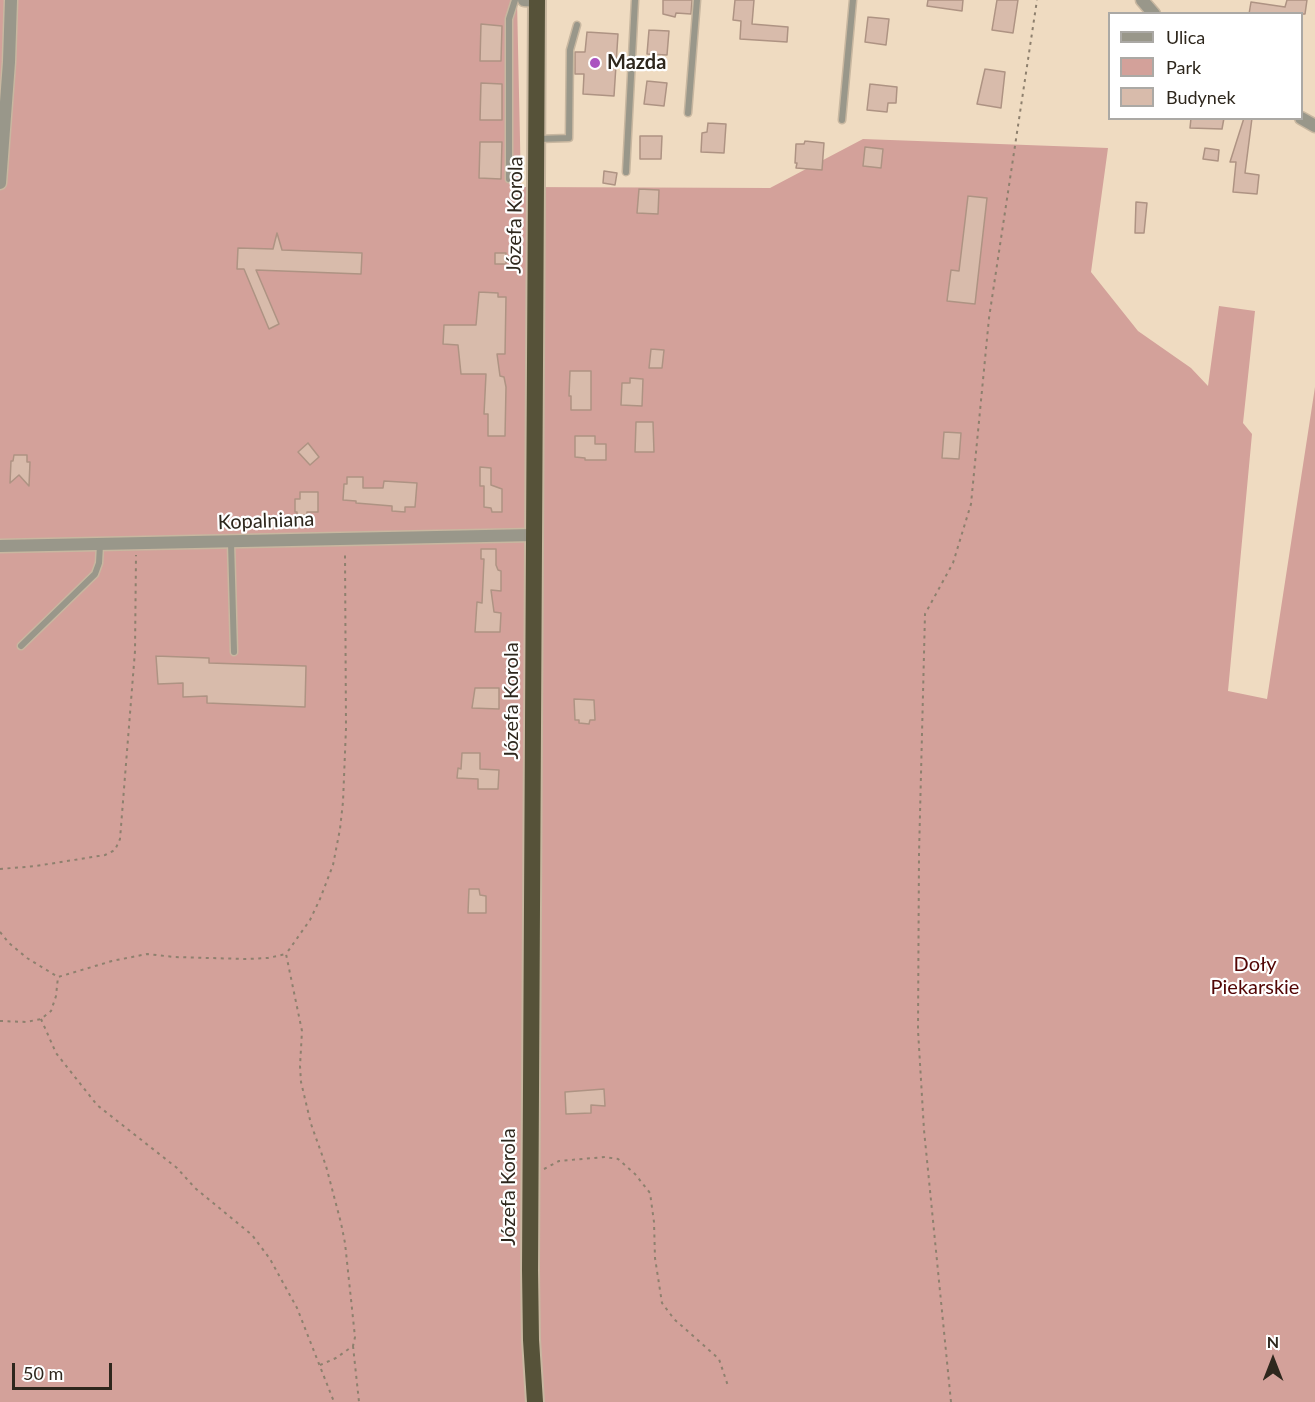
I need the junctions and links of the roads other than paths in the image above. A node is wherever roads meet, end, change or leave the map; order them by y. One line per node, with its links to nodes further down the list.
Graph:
1 (10, 0): 10 (street)
2 (515, 0): 15 (lane)
3 (532, 0): 13 (highway, Józefa Korola)
4 (635, 0): 14 (lane)
5 (697, 0): 11 (lane)
6 (853, 0): 12 (lane)
7 (1142, 0): 8 (street)
8 (1152, 12)
9 (577, 25): 13 (lane)
10 (5, 61): 16 (street)
11 (688, 113)
12 (843, 120)
13 (536, 139): 17 (highway, Józefa Korola)
14 (626, 172)
15 (509, 179)
16 (0, 183)
17 (534, 535): 18 (street, Kopalniana); 23 (highway, Józefa Korola)
18 (231, 542): 19 (street, Kopalniana); 22 (lane)
19 (99, 545): 20 (street, Kopalniana); 21 (lane)
20 (0, 546)
21 (21, 646)
22 (234, 652)
23 (535, 1402)

